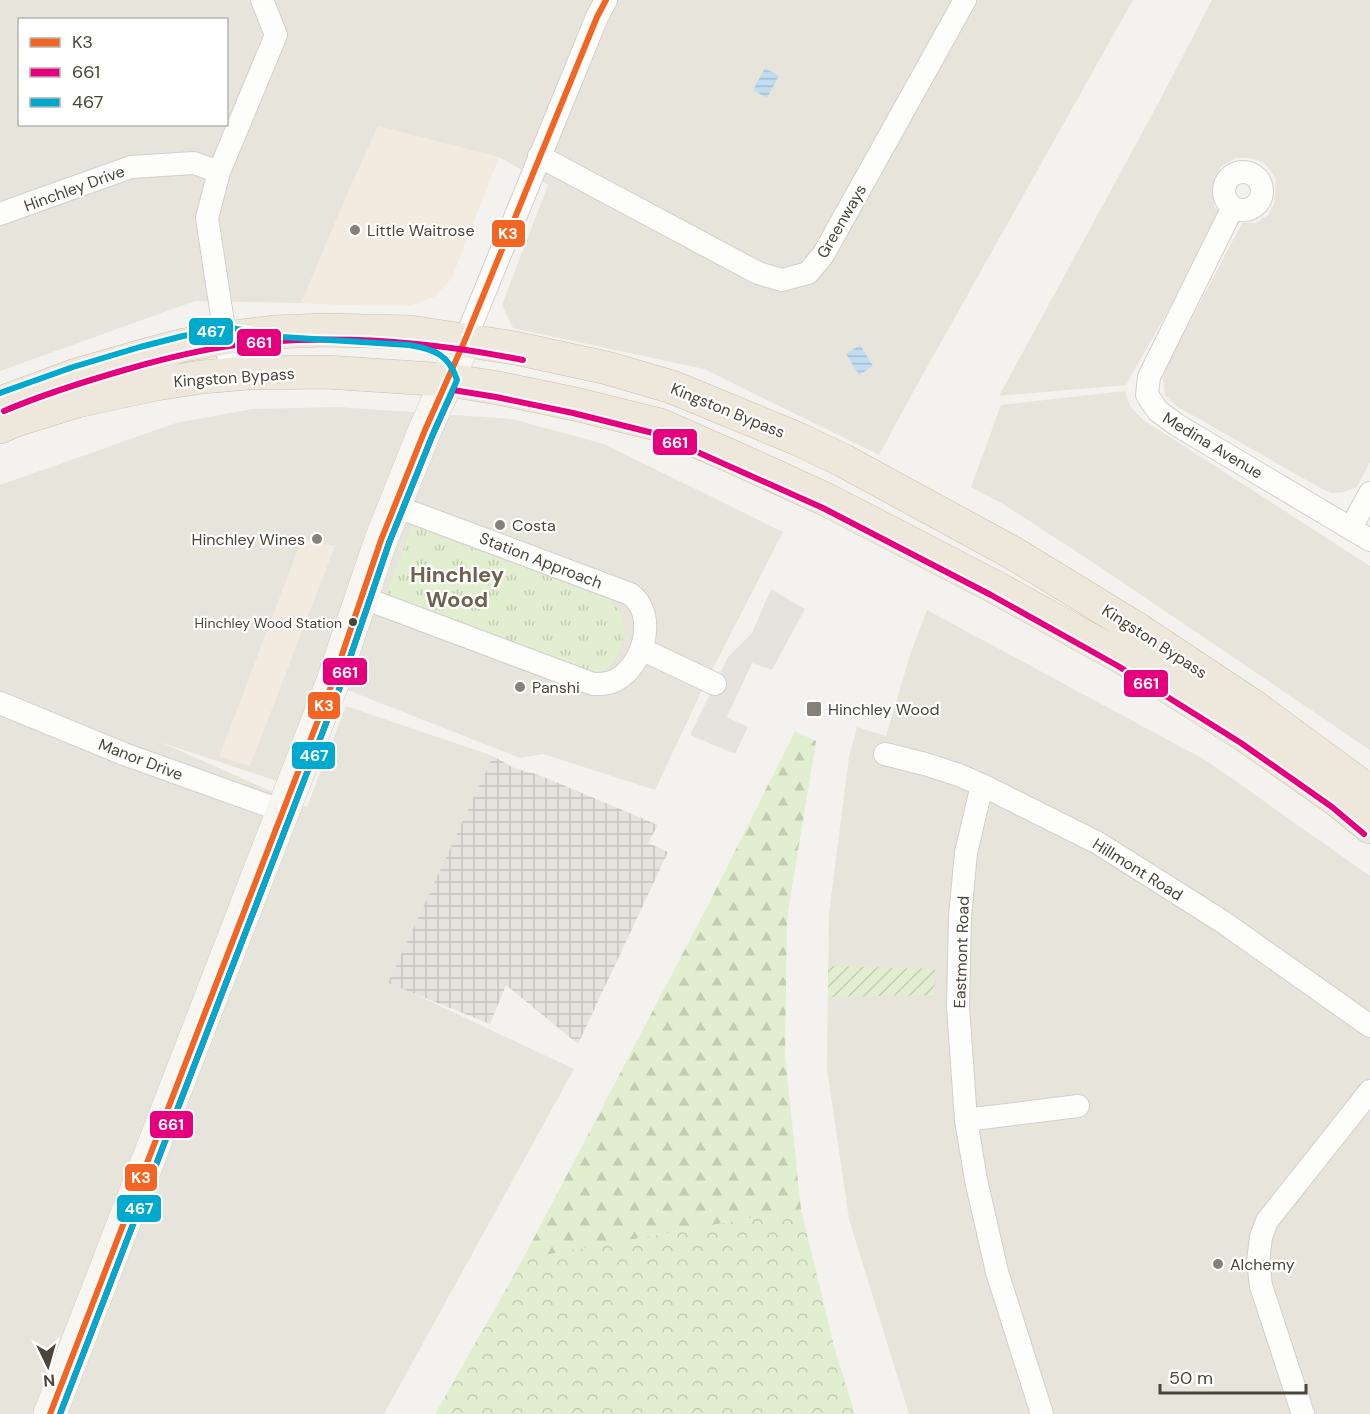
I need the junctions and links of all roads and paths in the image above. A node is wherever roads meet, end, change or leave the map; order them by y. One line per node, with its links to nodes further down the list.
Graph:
1 (262, 0): 5 (street)
2 (606, 0): 4 (street)
3 (965, 0): 4 (street, Greenways)
4 (539, 156): 9 (street)
5 (219, 172): 7 (street, Hinchley Drive); 8 (street)
6 (1233, 207): 17 (street, Medina Avenue)
7 (0, 214)
8 (229, 337): 9 (highway, Kingston Bypass); 10 (street); 11 (highway); 12 (highway, Kingston Bypass)
9 (465, 340): 11 (street); 13 (highway); 24 (highway, Kingston Bypass)
10 (247, 373): 11 (highway, Kingston Bypass); 14 (highway, Kingston Bypass)
11 (448, 380): 13 (highway, Kingston Bypass); 16 (street)
12 (0, 403)
13 (660, 425): 26 (highway, Kingston Bypass)
14 (0, 427)
15 (1370, 493): 17 (street)
16 (395, 506): 18 (street); 19 (street, Station Approach)
17 (1361, 534)
18 (361, 597): 19 (street, Station Approach); 25 (street)
19 (641, 649): 20 (street)
20 (715, 684)
21 (0, 703): 25 (street, Manor Drive)
22 (885, 754): 23 (street, Hillmont Road)
23 (982, 785): 27 (street, Hillmont Road); 30 (street, Eastmont Road)
24 (1370, 792)
25 (283, 812): 31 (street)
26 (1370, 827)
27 (1370, 1026)
28 (1370, 1091): 33 (street)
29 (1078, 1106): 30 (street)
30 (966, 1120): 32 (street, Eastmont Road)
31 (51, 1414)
32 (1042, 1414)
33 (1302, 1414)

